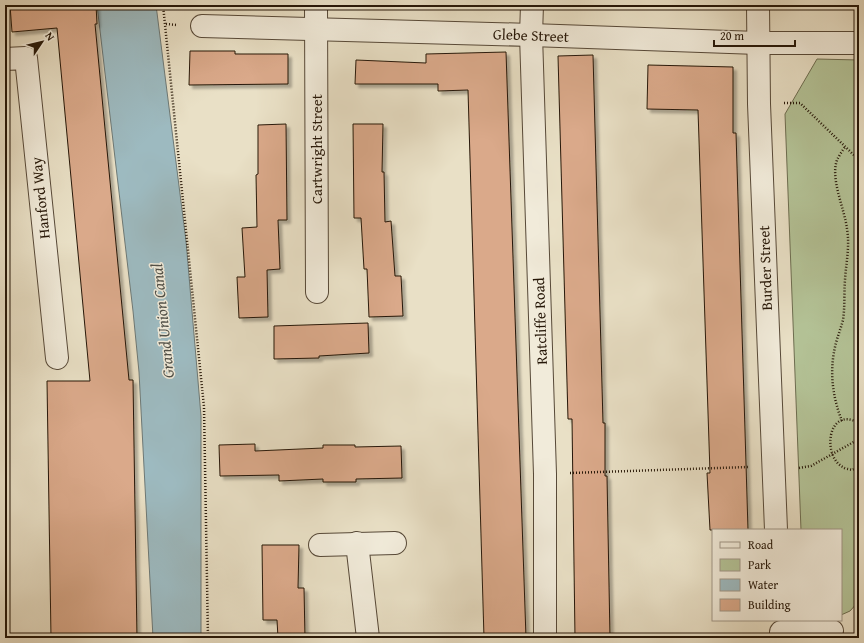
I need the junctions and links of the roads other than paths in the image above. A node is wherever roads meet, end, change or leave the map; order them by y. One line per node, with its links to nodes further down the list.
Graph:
1 (316, 5): 5 (street, Cartwright Street)
2 (532, 5): 6 (street, Ratcliffe Road)
3 (758, 5): 7 (street, Burder Street)
4 (202, 26): 5 (street, Glebe Street)
5 (315, 29): 6 (street, Glebe Street); 10 (street, Cartwright Street)
6 (531, 35): 7 (street, Glebe Street); 19 (street, Ratcliffe Road)
7 (758, 43): 8 (street, Glebe Street); 12 (street, Burder Street)
8 (859, 43)
9 (5, 59): 11 (street, Hanford Way)
10 (318, 292)
11 (57, 358)
12 (776, 529)
13 (357, 543): 14 (street); 15 (street); 18 (street)
14 (395, 543)
15 (320, 545)
16 (781, 630): 17 (street)
17 (832, 631)
18 (368, 638)
19 (545, 638)

